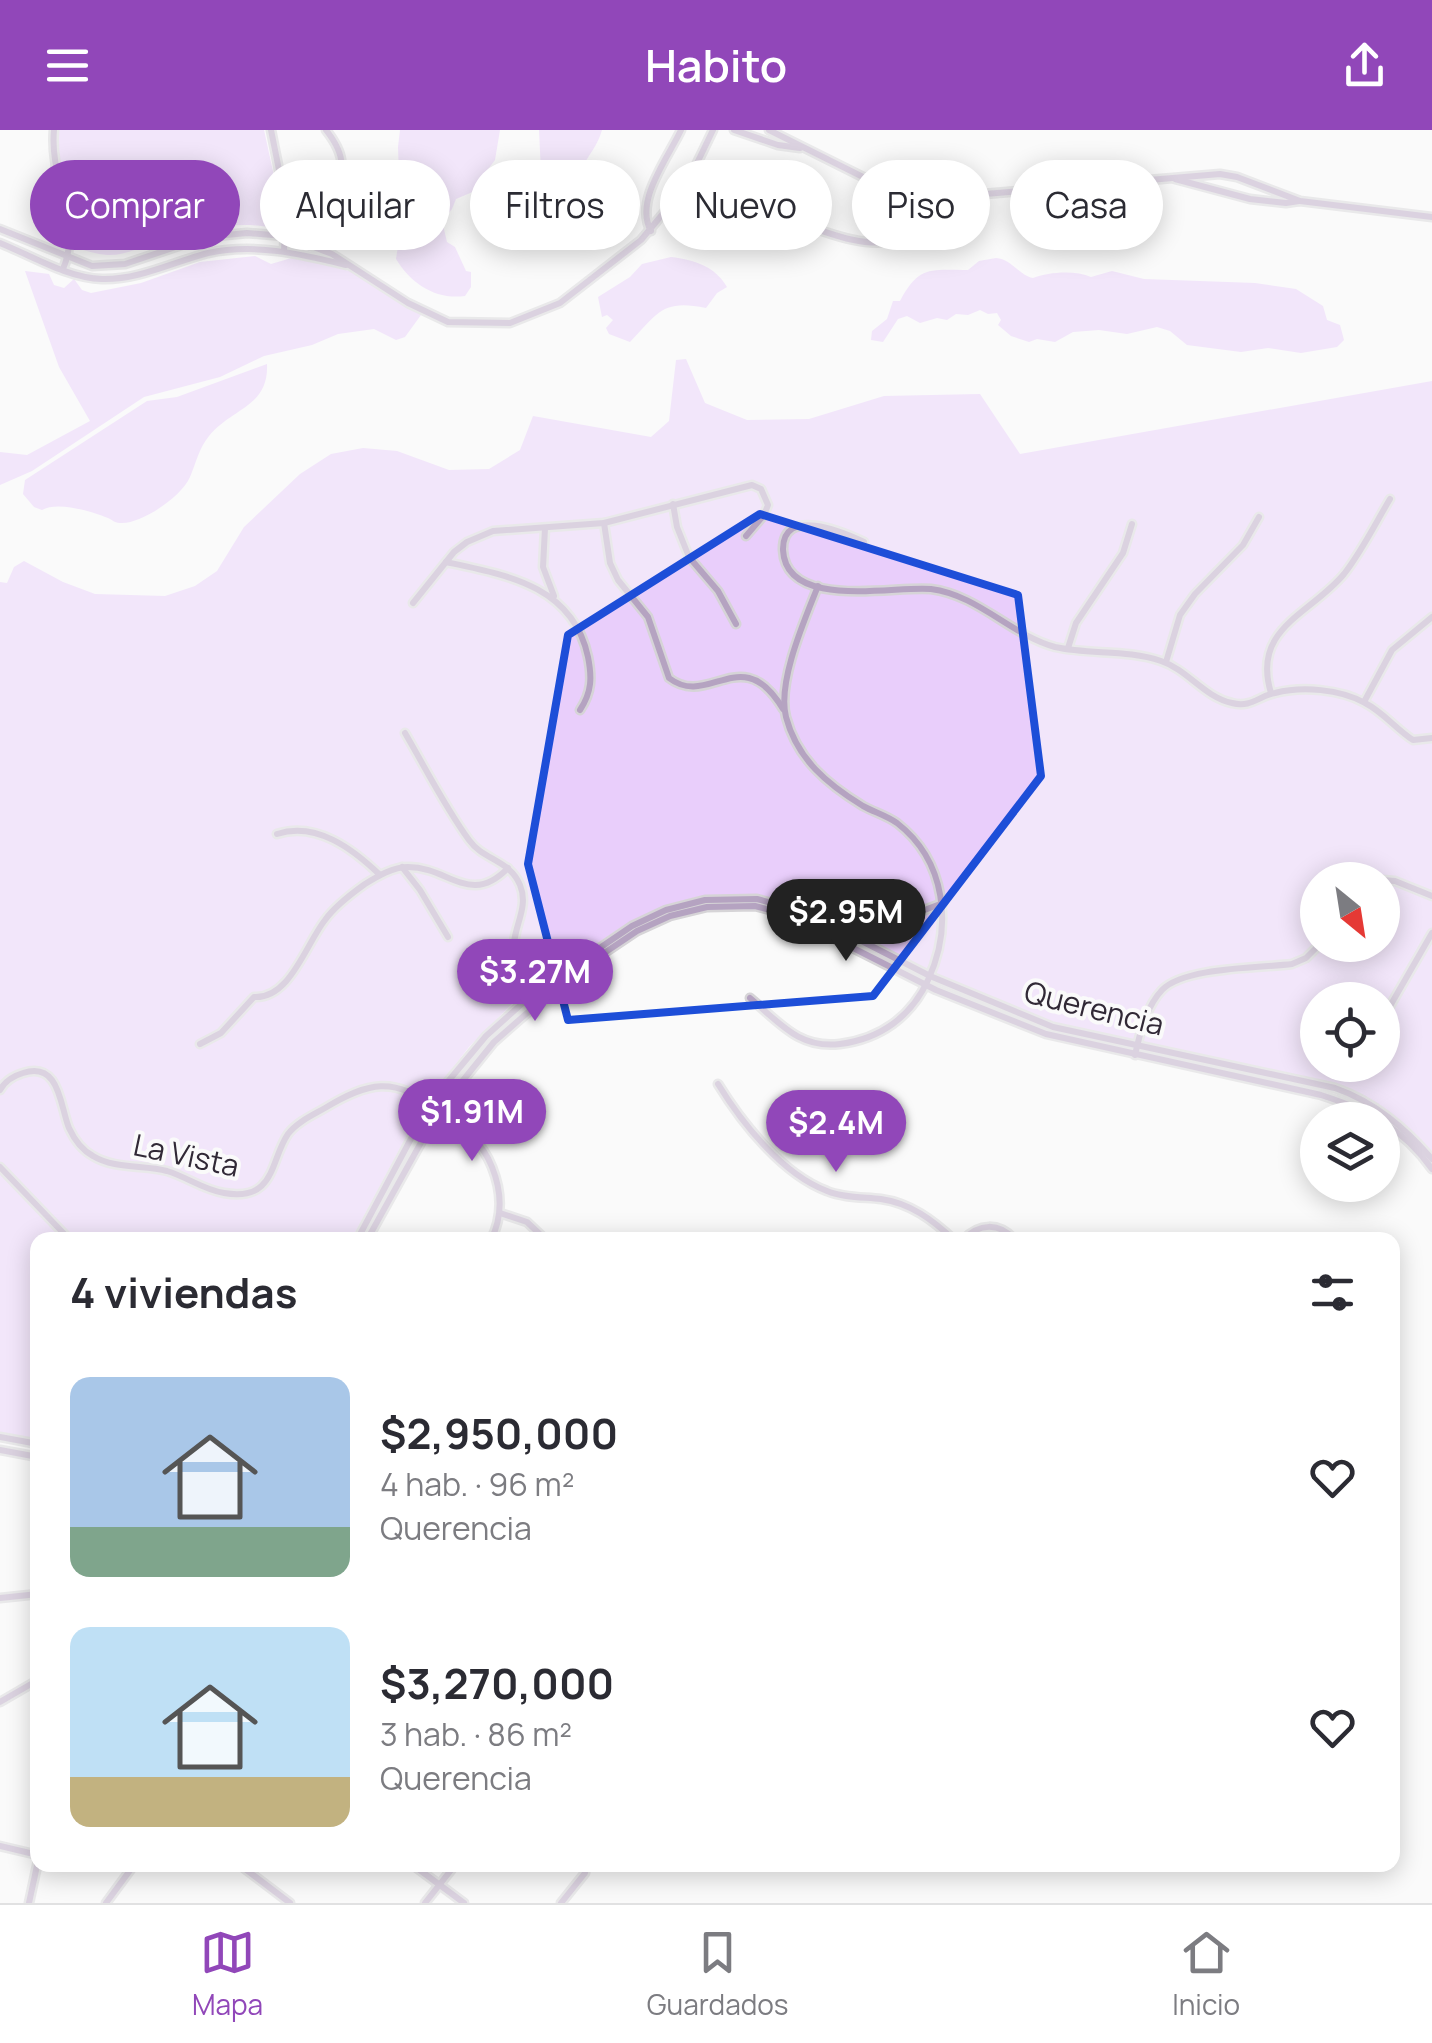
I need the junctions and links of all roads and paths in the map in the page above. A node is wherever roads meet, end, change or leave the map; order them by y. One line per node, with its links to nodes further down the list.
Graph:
1 (54, 130): 22 (street)
2 (270, 130): 9 (street)
3 (326, 130): 10 (street)
4 (681, 130): 17 (street)
5 (713, 130): 17 (street)
6 (734, 130): 8 (street)
7 (770, 130): 8 (street)
8 (807, 150): 11 (street)
9 (276, 160)
10 (342, 160)
11 (852, 172)
12 (1175, 179): 13 (street); 14 (street); 14 (street)
13 (990, 192)
14 (1300, 200): 15 (street)
15 (1432, 217)
16 (0, 229): 22 (street)
17 (651, 231): 23 (street)
18 (260, 234): 22 (street)
19 (0, 243): 24 (street)
20 (323, 250): 23 (street)
21 (284, 251): 23 (street); 24 (street)
22 (68, 257): 24 (street)
23 (352, 266)
24 (63, 269)
25 (1390, 499): 41 (street)
26 (672, 504): 28 (street); 31 (street); 38 (street)
27 (1259, 517): 40 (street)
28 (604, 523): 30 (street); 44 (street)
29 (1132, 524): 39 (street)
30 (544, 528): 33 (street); 35 (street)
31 (746, 536)
32 (864, 542): 34 (street)
33 (446, 562): 35 (street); 36 (street)
34 (818, 586): 39 (street); 44 (street)
35 (554, 597): 43 (street)
36 (413, 602)
37 (1432, 617): 42 (street)
38 (736, 624)
39 (1068, 648): 40 (street)
40 (1166, 662): 41 (street)
41 (1271, 693): 42 (street)
42 (1364, 702): 46 (street)
43 (580, 710)
44 (785, 713): 53 (street)
45 (405, 734): 49 (street)
46 (1432, 738)
47 (276, 834): 50 (street)
48 (402, 867): 49 (street); 50 (street); 56 (street)
49 (508, 868): 61 (street)
50 (380, 875): 65 (street)
51 (1400, 883): 52 (street)
52 (1432, 896)
53 (944, 903): 54 (street); 58 (street)
54 (865, 913)
55 (1432, 934): 60 (street)
56 (448, 937)
57 (1300, 961): 66 (street)
58 (930, 976): 59 (street); 61 (street, Querencia); 66 (street, Querencia)
59 (926, 985): 62 (street); 63 (street, Querencia); 68 (street, Querencia)
60 (1400, 989)
61 (535, 992): 63 (street); 64 (street); 67 (street, Querencia)
62 (750, 998)
63 (540, 1000): 64 (street, Querencia)
64 (494, 1042): 72 (street, Querencia)
65 (200, 1044)
66 (1138, 1044): 68 (street); 73 (street, Querencia)
67 (470, 1053): 71 (street, Querencia); 72 (street)
68 (1135, 1055): 73 (street, Querencia)
69 (718, 1084): 83 (street)
70 (0, 1090): 71 (street, La Vista)
71 (430, 1104): 72 (street); 79 (street, Querencia)
72 (439, 1110): 77 (street); 80 (street, Querencia)
73 (1401, 1130): 74 (street, Querencia); 76 (street, Querencia)
74 (1432, 1159)
75 (0, 1167): 78 (street)
76 (1432, 1169)
77 (500, 1213): 81 (street); 82 (street)
78 (62, 1232)
79 (361, 1232)
80 (371, 1232)
81 (493, 1232)
82 (538, 1232)
83 (946, 1232)
84 (973, 1232): 85 (street)
85 (1007, 1232)
86 (0, 1437): 87 (street)
87 (30, 1443)
88 (0, 1450): 89 (street)
89 (30, 1456)
90 (30, 1595): 91 (street)
91 (0, 1598)
92 (30, 1685): 93 (street)
93 (0, 1702)
94 (0, 1846): 95 (street)
95 (30, 1855)
96 (35, 1872): 103 (street)
97 (129, 1872): 104 (street)
98 (249, 1872): 105 (street)
99 (422, 1872): 102 (street)
100 (450, 1872): 102 (street)
101 (585, 1872): 108 (street)
102 (440, 1885): 106 (street); 107 (street)
103 (29, 1903)
104 (106, 1903)
105 (290, 1903)
106 (426, 1903)
107 (464, 1903)
108 (560, 1903)

